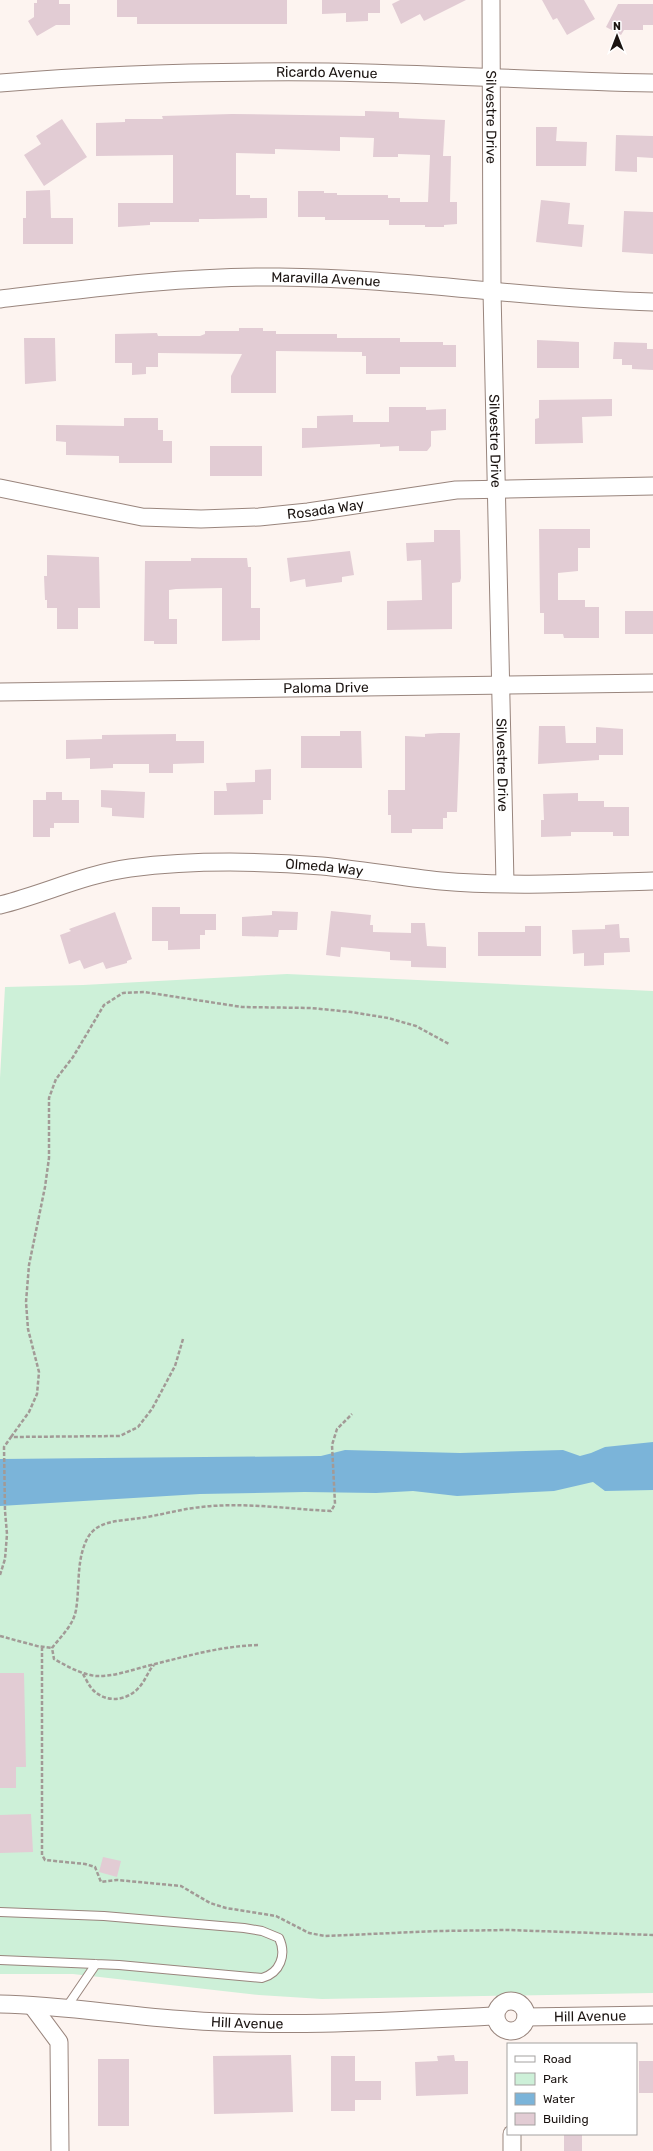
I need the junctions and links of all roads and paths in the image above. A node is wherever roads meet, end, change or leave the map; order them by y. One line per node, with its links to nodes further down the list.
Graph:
1 (491, 0): 2 (street, Silvestre Drive)
2 (492, 78): 3 (street, Ricardo Avenue); 4 (street, Ricardo Avenue); 5 (street, Silvestre Drive)
3 (0, 83)
4 (653, 83)
5 (492, 291): 6 (street, Maravilla Avenue); 7 (street, Maravilla Avenue); 10 (street, Silvestre Drive)
6 (0, 299)
7 (653, 302)
8 (653, 486): 10 (street, Rosada Way)
9 (0, 488): 10 (street, Rosada Way)
10 (498, 488): 12 (street, Silvestre Drive)
11 (653, 682): 12 (street, Paloma Drive)
12 (501, 686): 13 (street, Paloma Drive); 15 (street, Silvestre Drive)
13 (0, 692)
14 (653, 882): 15 (street, Olmeda Way)
15 (505, 883): 16 (street, Olmeda Way)
16 (0, 905)
17 (449, 1044): 20 (path)
18 (183, 1339): 20 (path)
19 (352, 1414): 25 (path)
20 (11, 1437): 21 (path)
21 (0, 1575)
22 (0, 1636): 24 (path)
23 (258, 1644): 26 (path)
24 (42, 1647): 25 (path); 29 (path)
25 (52, 1648): 27 (path)
26 (154, 1664): 27 (path); 27 (path)
27 (83, 1673)
28 (0, 1912): 31 (lane)
29 (653, 1935)
30 (0, 1960): 31 (lane)
31 (96, 1964): 34 (lane)
32 (0, 2004): 33 (street, Hill Avenue)
33 (33, 2007): 34 (street, Hill Avenue); 40 (street)
34 (66, 2008): 36 (street, Hill Avenue)
35 (653, 2015): 37 (street, Hill Avenue)
36 (495, 2016): 37 (street); 38 (street)
37 (526, 2017): 38 (street)
38 (511, 2038)
39 (512, 2135): 41 (street)
40 (60, 2151)
41 (512, 2151)

